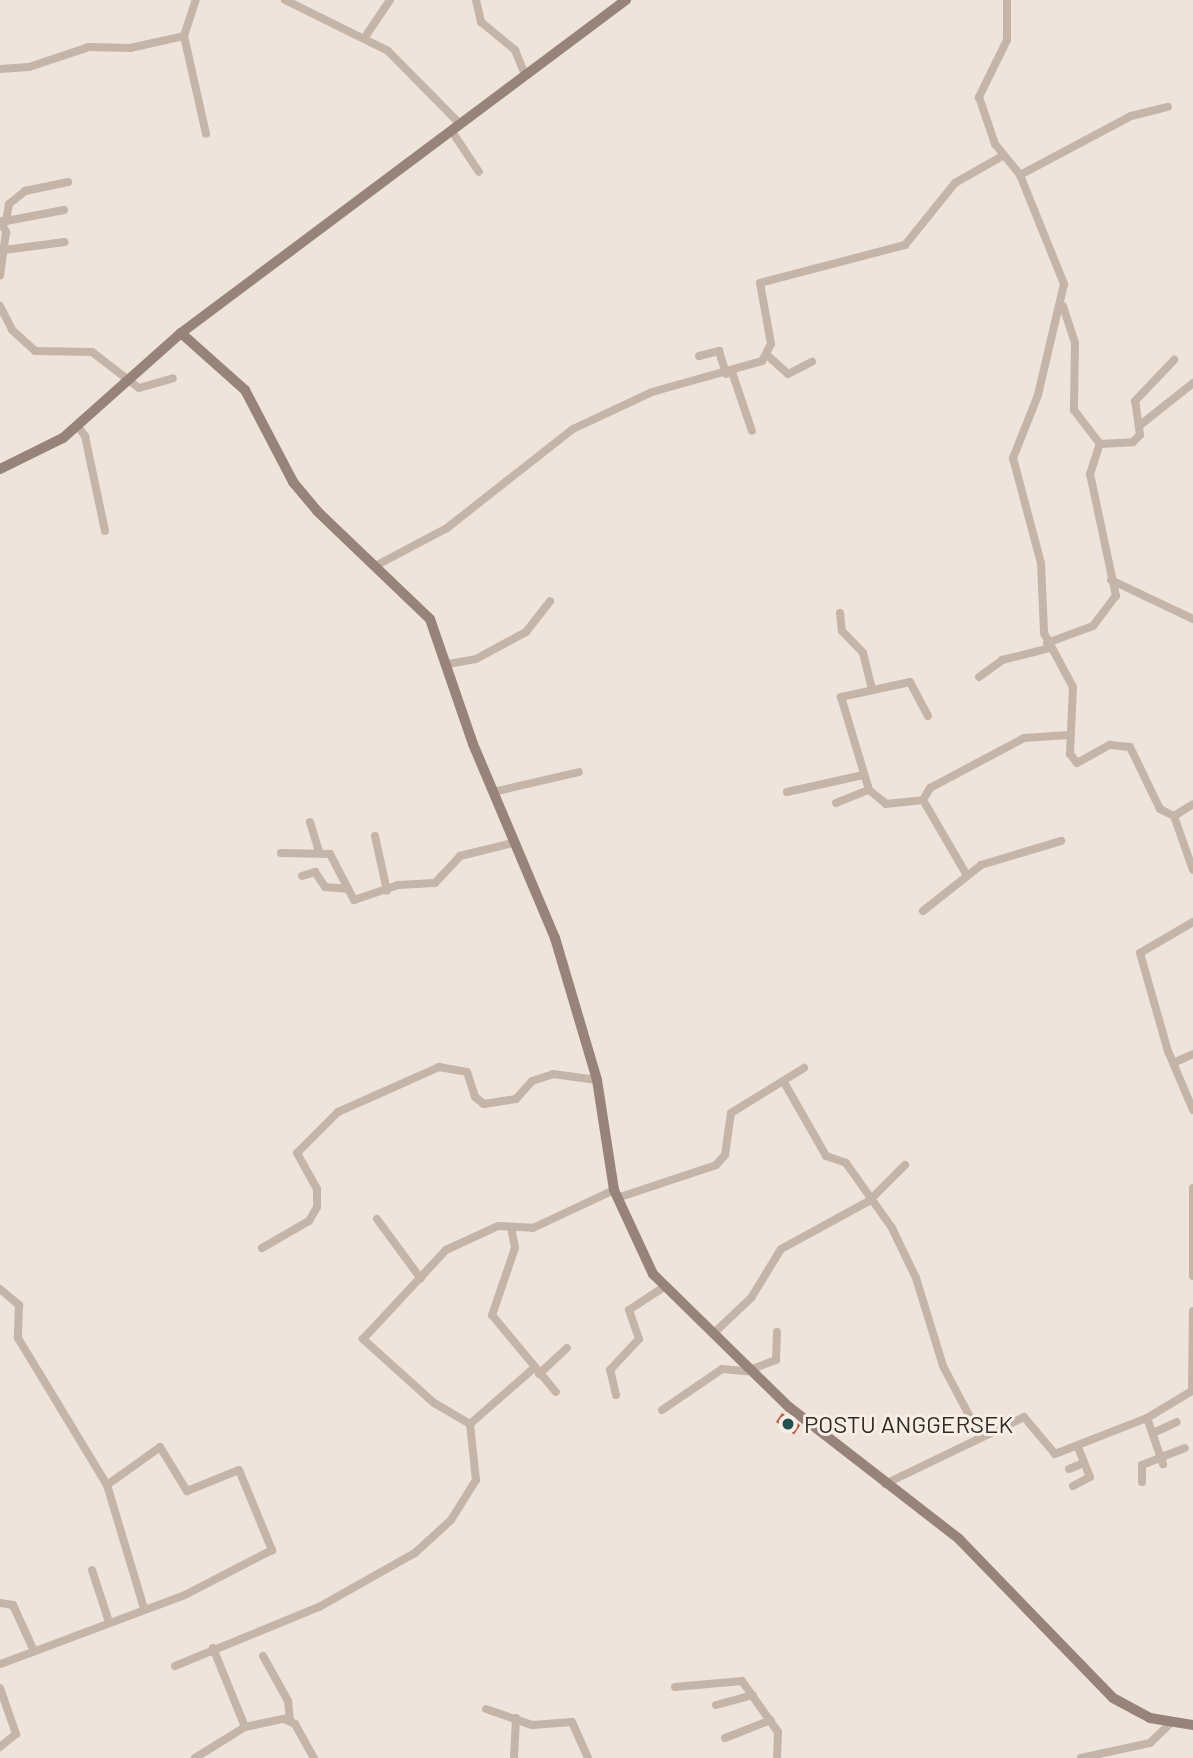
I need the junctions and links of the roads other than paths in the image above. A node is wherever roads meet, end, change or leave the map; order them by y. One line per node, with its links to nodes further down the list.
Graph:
1 (196, 0): 7 (street)
2 (285, 0): 8 (street)
3 (390, 0): 8 (street)
4 (476, 0): 10 (street)
5 (625, 0): 10 (street)
6 (1007, 0): 14 (street)
7 (184, 36): 9 (street); 13 (street)
8 (365, 37): 12 (street)
9 (0, 69)
10 (524, 72): 12 (street)
11 (1168, 107): 16 (street)
12 (455, 127): 15 (street); 25 (street)
13 (206, 134)
14 (1004, 155): 16 (street); 27 (street)
15 (479, 172)
16 (1020, 175): 24 (street)
17 (68, 182): 19 (street)
18 (64, 210): 19 (street)
19 (3, 221): 21 (street)
20 (64, 242): 21 (street)
21 (5, 250): 22 (street)
22 (0, 276)
23 (0, 306): 31 (street)
24 (1063, 306): 37 (street); 45 (street)
25 (181, 333): 31 (street); 40 (street)
26 (699, 356): 30 (street)
27 (768, 356): 29 (street); 30 (street)
28 (1174, 360): 35 (street)
29 (812, 362)
30 (729, 373): 36 (street); 40 (street)
31 (128, 375): 32 (street); 34 (street)
32 (173, 378)
33 (1193, 383): 35 (street)
34 (77, 425): 38 (street); 39 (street)
35 (1139, 426): 37 (street)
36 (752, 431)
37 (1100, 444): 41 (street)
38 (0, 469)
39 (105, 531)
40 (379, 564): 46 (street)
41 (1111, 580): 44 (street); 45 (street)
42 (550, 601): 46 (street)
43 (839, 613): 48 (street)
44 (1193, 619)
45 (1049, 646): 47 (street); 50 (street)
46 (448, 664): 54 (street)
47 (979, 677)
48 (872, 689): 49 (street); 52 (street)
49 (928, 716)
50 (1069, 735): 56 (street); 59 (street)
51 (579, 772): 54 (street)
52 (863, 775): 53 (street); 55 (street)
53 (869, 790): 56 (street); 57 (street)
54 (493, 792): 63 (street)
55 (787, 792)
56 (923, 800): 67 (street)
57 (836, 803)
58 (1193, 804): 59 (street)
59 (1174, 816): 66 (street)
60 (310, 822): 64 (street)
61 (375, 836): 70 (street)
62 (1061, 841): 67 (street)
63 (513, 843): 70 (street); 76 (street)
64 (319, 851): 65 (street); 69 (street)
65 (281, 853)
66 (1193, 870)
67 (966, 874): 71 (street)
68 (302, 876): 69 (street)
69 (346, 889): 70 (street)
70 (387, 891)
71 (923, 911)
72 (1193, 922): 74 (street)
73 (1193, 1054): 74 (street)
74 (1173, 1063): 78 (street)
75 (804, 1068): 77 (street)
76 (597, 1080): 81 (street); 85 (street)
77 (785, 1084): 81 (street); 82 (street)
78 (1193, 1110)
79 (905, 1165): 82 (street)
80 (1193, 1188): 86 (street)
81 (616, 1194): 84 (street); 88 (street)
82 (869, 1201): 91 (street); 104 (street)
83 (377, 1219): 87 (street)
84 (511, 1227): 87 (street); 95 (street)
85 (262, 1248)
86 (1193, 1276)
87 (421, 1279): 102 (street)
88 (664, 1287): 91 (street); 98 (street)
89 (0, 1289): 112 (street)
90 (1193, 1311): 97 (street)
91 (715, 1332): 94 (street)
92 (777, 1332): 94 (street)
93 (566, 1348): 95 (street)
94 (753, 1369): 99 (street); 111 (street)
95 (537, 1371): 96 (street); 102 (street)
96 (556, 1392)
97 (1193, 1392): 100 (street)
98 (616, 1395)
99 (662, 1409)
100 (1147, 1418): 103 (street); 105 (street)
101 (1177, 1422): 103 (street)
102 (470, 1424): 118 (street)
103 (1153, 1433): 107 (street)
104 (981, 1438): 105 (street); 111 (street)
105 (1079, 1447): 108 (street)
106 (1185, 1448): 107 (street)
107 (1162, 1460): 110 (street)
108 (1084, 1463): 109 (street); 113 (street)
109 (1069, 1469)
110 (1142, 1482)
111 (885, 1484): 131 (street)
112 (107, 1485): 116 (street); 116 (street)
113 (1073, 1486)
114 (92, 1570): 117 (street)
115 (0, 1604): 119 (street)
116 (144, 1608): 117 (street)
117 (109, 1622): 119 (street)
118 (213, 1648): 122 (street); 133 (street)
119 (34, 1651): 121 (street)
120 (263, 1656): 129 (street)
121 (0, 1664)
122 (175, 1666)
123 (675, 1687): 125 (street)
124 (0, 1688): 135 (street)
125 (753, 1695): 126 (street); 130 (street)
126 (716, 1705)
127 (486, 1709): 128 (street)
128 (516, 1718): 138 (street); 139 (street)
129 (290, 1720): 133 (street); 137 (street)
130 (771, 1720): 134 (street); 140 (street)
131 (1172, 1722): 132 (street); 141 (street)
132 (1193, 1725)
133 (245, 1727): 136 (street)
134 (725, 1738)
135 (0, 1747)
136 (195, 1758)
137 (314, 1758)
138 (514, 1758)
139 (589, 1758)
140 (777, 1758)
141 (1081, 1758)

